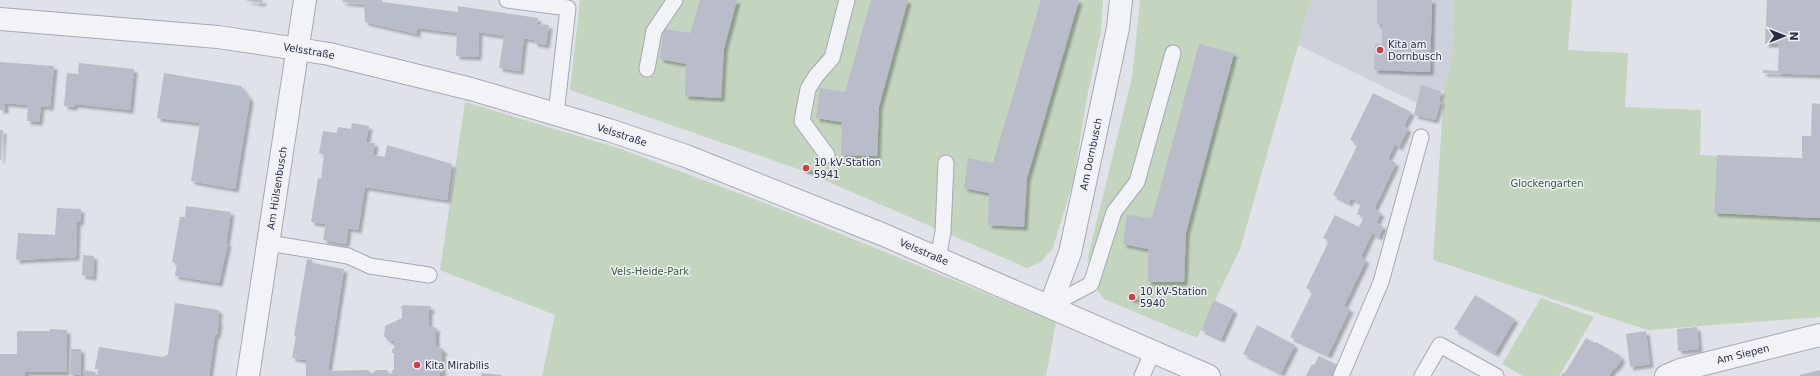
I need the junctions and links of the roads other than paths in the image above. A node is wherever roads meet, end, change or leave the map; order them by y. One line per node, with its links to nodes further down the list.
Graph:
1 (305, 0): 7 (street, Am Hülsenbusch)
2 (507, 0): 10 (lane)
3 (675, 0): 9 (lane)
4 (847, 0): 12 (lane)
5 (1121, 0): 17 (street, Am Dornbusch)
6 (0, 19): 7 (street, Velsstraße)
7 (298, 48): 10 (street, Velsstraße); 14 (street, Am Hülsenbusch)
8 (1173, 53): 17 (lane)
9 (647, 69)
10 (556, 114): 15 (street, Velsstraße)
11 (1421, 137): 23 (lane)
12 (827, 155)
13 (946, 163): 15 (lane)
14 (268, 243): 16 (lane); 20 (street, Am Hülsenbusch)
15 (938, 258): 17 (street, Velsstraße)
16 (429, 275)
17 (1050, 306): 19 (street, Velsstraße)
18 (1820, 335): 26 (street, Am Siepen)
19 (1153, 351): 21 (lane); 22 (street, Velsstraße)
20 (248, 376)
21 (1142, 376)
22 (1209, 376)
23 (1341, 376)
24 (1422, 376): 25 (lane)
25 (1496, 376)
26 (1666, 376)

